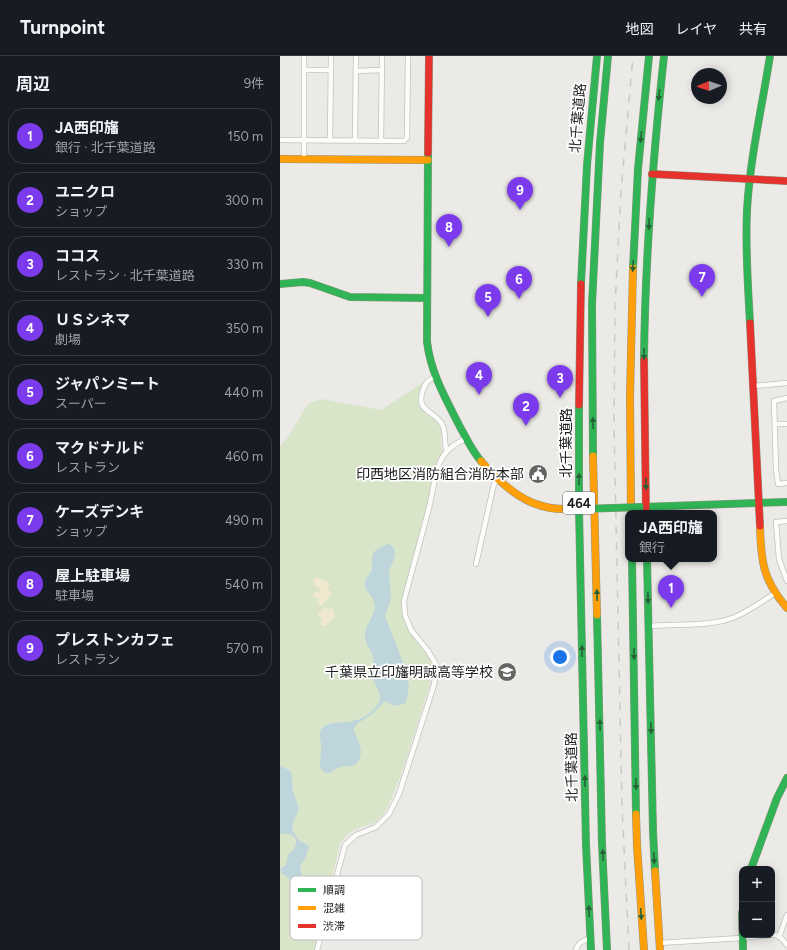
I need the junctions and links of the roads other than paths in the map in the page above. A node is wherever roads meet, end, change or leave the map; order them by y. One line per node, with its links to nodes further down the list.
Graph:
1 (304, 56): 12 (street)
2 (331, 56): 13 (street)
3 (356, 56): 15 (street)
4 (382, 56): 14 (street)
5 (408, 56): 20 (street)
6 (429, 56): 23 (main road)
7 (597, 56): 41 (main road, 北千葉道路 / 464, one-way to 7)
8 (608, 56): 66 (main road, 北千葉道路 / 464, one-way to 8)
9 (649, 56): 43 (main road, one-way to 43)
10 (664, 56): 24 (main road, one-way to 24)
11 (770, 56): 25 (main road)
12 (305, 70): 13 (street); 17 (street)
13 (331, 70): 18 (street)
14 (382, 70): 15 (street); 20 (street)
15 (356, 71): 19 (street)
16 (280, 140): 17 (street)
17 (304, 140): 18 (street); 22 (street)
18 (330, 140): 19 (street)
19 (356, 141): 20 (street)
20 (382, 141)
21 (280, 159): 22 (main road)
22 (304, 159): 23 (main road)
23 (428, 160): 28 (main road)
24 (652, 174): 25 (main road); 42 (main road, one-way to 42)
25 (750, 179): 26 (main road); 31 (main road)
26 (787, 182)
27 (280, 284): 28 (main road)
28 (427, 298): 29 (main road)
29 (434, 377): 35 (main road); 36 (street)
30 (787, 383): 31 (street)
31 (753, 386): 40 (main road)
32 (787, 398): 33 (street)
33 (774, 424): 34 (street); 38 (street)
34 (787, 424)
35 (466, 438): 36 (street); 37 (main road)
36 (447, 451): 54 (street)
37 (499, 478): 41 (main road); 47 (street)
38 (787, 483)
39 (787, 502): 40 (main road)
40 (759, 503): 42 (main road); 49 (main road)
41 (581, 509): 42 (main road, bridge); 58 (main road, 北千葉道路 / 464, one-way to 41)
42 (644, 509)
43 (631, 510)
44 (787, 521): 48 (street)
45 (632, 562): 67 (main road, one-way to 67)
46 (647, 562): 51 (main road, one-way to 51)
47 (476, 564)
48 (787, 581)
49 (775, 593): 50 (main road); 51 (street)
50 (787, 608)
51 (648, 626): 62 (main road, one-way to 62)
52 (787, 778): 53 (main road)
53 (752, 866)
54 (337, 876)
55 (787, 915): 57 (street)
56 (775, 934): 57 (street)
57 (779, 937): 61 (street)
58 (590, 938): 64 (street); 65 (main road, 北千葉道路 / 464)
59 (742, 938): 62 (street); 68 (main road)
60 (320, 940): 63 (street)
61 (787, 945)
62 (659, 946)
63 (317, 950)
64 (576, 950)
65 (591, 950)
66 (607, 950)
67 (644, 950)
68 (743, 950)

